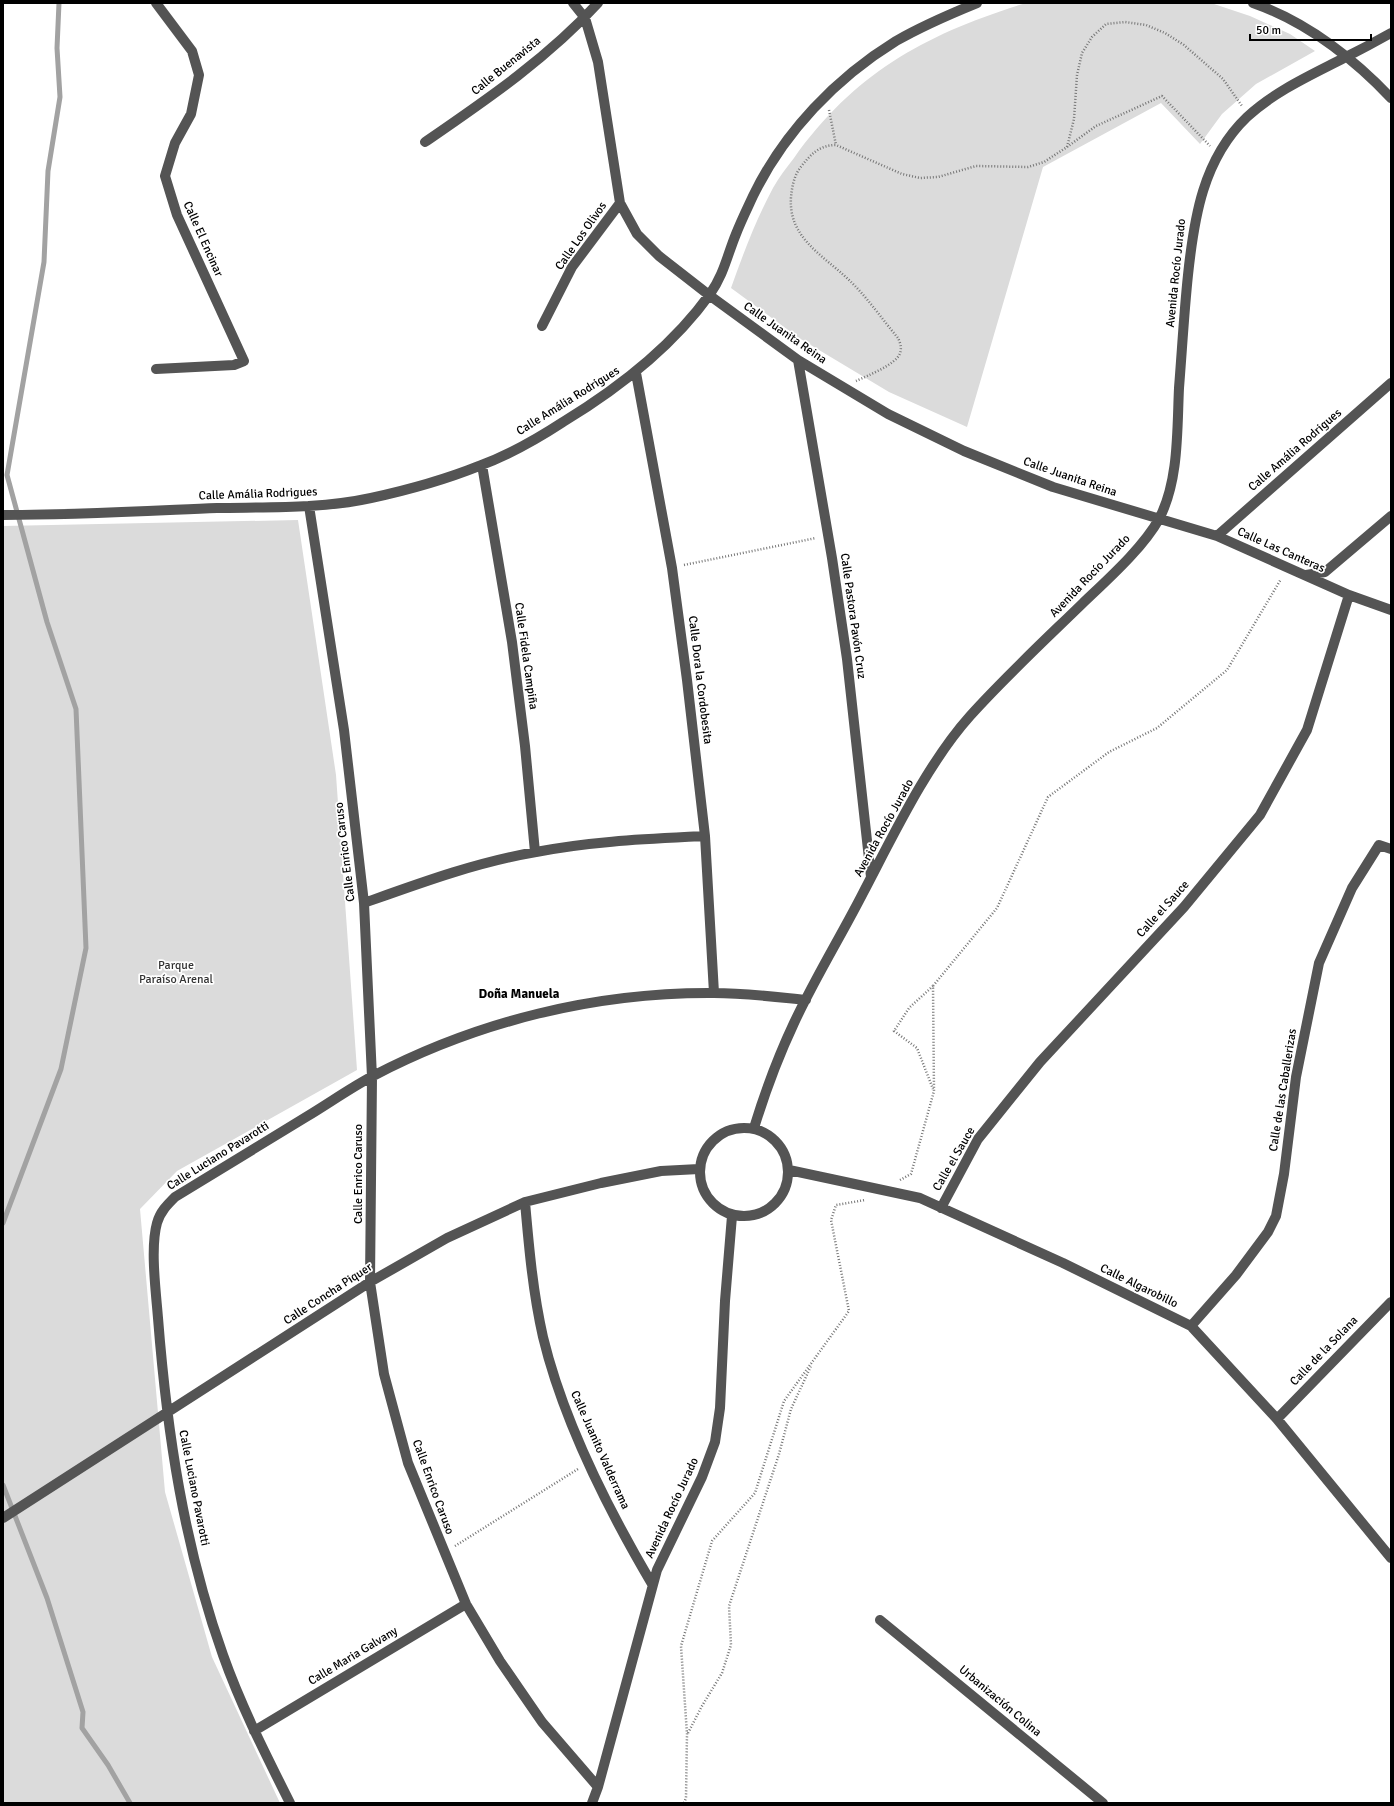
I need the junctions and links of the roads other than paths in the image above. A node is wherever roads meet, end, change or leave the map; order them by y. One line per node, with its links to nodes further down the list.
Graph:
1 (156, 3): 15 (street, Calle El Encinar)
2 (573, 3): 6 (street, Calle Juanita Reina)
3 (598, 3): 6 (street, Calle Buenavista)
4 (977, 3): 12 (street, Calle Amália Rodrigues)
5 (1254, 3): 8 (street)
6 (585, 18): 10 (street, Calle Buenavista); 11 (street, Calle Juanita Reina)
7 (1391, 33): 8 (street, Avenida Rocío Jurado)
8 (1348, 57): 9 (street); 22 (street, Avenida Rocío Jurado)
9 (1391, 98)
10 (425, 142)
11 (620, 203): 12 (street, Calle Juanita Reina); 13 (street, Calle Los Olivos)
12 (709, 295): 14 (street, Calle Juanita Reina); 16 (street, Calle Amália Rodrigues)
13 (542, 326)
14 (798, 360): 22 (street, Calle Juanita Reina); 30 (street, Calle Pastora Pavón Cruz)
15 (156, 369)
16 (636, 373): 18 (street, Calle Amália Rodrigues); 27 (street, Calle Dora la Cordobesita)
17 (1391, 383): 23 (street, Calle Amália Rodrigues)
18 (482, 465): 19 (street, Calle Amália Rodrigues); 29 (street, Calle Fidela Campiña)
19 (308, 506): 20 (street, Calle Amália Rodrigues); 31 (street, Calle Enrico Caruso)
20 (3, 515)
21 (1391, 516): 24 (street)
22 (1159, 519): 23 (street, Calle Las Canteras); 30 (street, Avenida Rocío Jurado)
23 (1217, 536): 24 (street, Calle Las Canteras)
24 (1306, 575): 25 (street, Calle Las Canteras)
25 (1349, 595): 26 (street, Calle Las Canteras); 39 (street, Calle el Sauce)
26 (1391, 610)
27 (705, 836): 29 (street); 32 (street, Calle Dora la Cordobesita)
28 (1391, 848): 43 (street, Calle de las Caballerizas)
29 (534, 852): 31 (street)
30 (872, 877): 33 (street, Avenida Rocío Jurado)
31 (364, 903): 34 (street, Calle Enrico Caruso)
32 (714, 993): 33 (street, Calle Luciano Pavarotti); 34 (street, Calle Luciano Pavarotti)
33 (806, 1000): 35 (street, Avenida Rocío Jurado)
34 (372, 1077): 41 (street, Calle Enrico Caruso); 44 (street, Calle Luciano Pavarotti)
35 (754, 1128): 36 (street); 37 (street)
36 (699, 1169): 38 (street, Calle Concha Piquer); 40 (street)
37 (788, 1170): 39 (street, Calle Algarobillo); 40 (street)
38 (525, 1202): 41 (street, Calle Concha Piquer); 48 (street, Calle Juanito Valderrama)
39 (941, 1208): 43 (street, Calle Algarobillo)
40 (732, 1216): 48 (street, Avenida Rocío Jurado)
41 (370, 1282): 44 (street, Calle Concha Piquer); 49 (street, Calle Enrico Caruso)
42 (1391, 1302): 45 (street, Calle de la Solana)
43 (1191, 1326): 45 (street, Calle Algarobillo)
44 (167, 1414): 46 (street, Calle Concha Piquer); 51 (street, Calle Luciano Pavarotti)
45 (1277, 1419): 47 (street, Calle Algarobillo)
46 (3, 1518)
47 (1391, 1558)
48 (652, 1584): 52 (street, Avenida Rocío Jurado)
49 (466, 1604): 51 (street, Calle Maria Galvany); 52 (street, Calle Enrico Caruso)
50 (880, 1620): 55 (street, Urbanización Colina)
51 (254, 1731): 53 (street, Calle Luciano Pavarotti)
52 (598, 1787): 54 (street, Avenida Rocío Jurado)
53 (290, 1803)
54 (592, 1803)
55 (1103, 1803)

